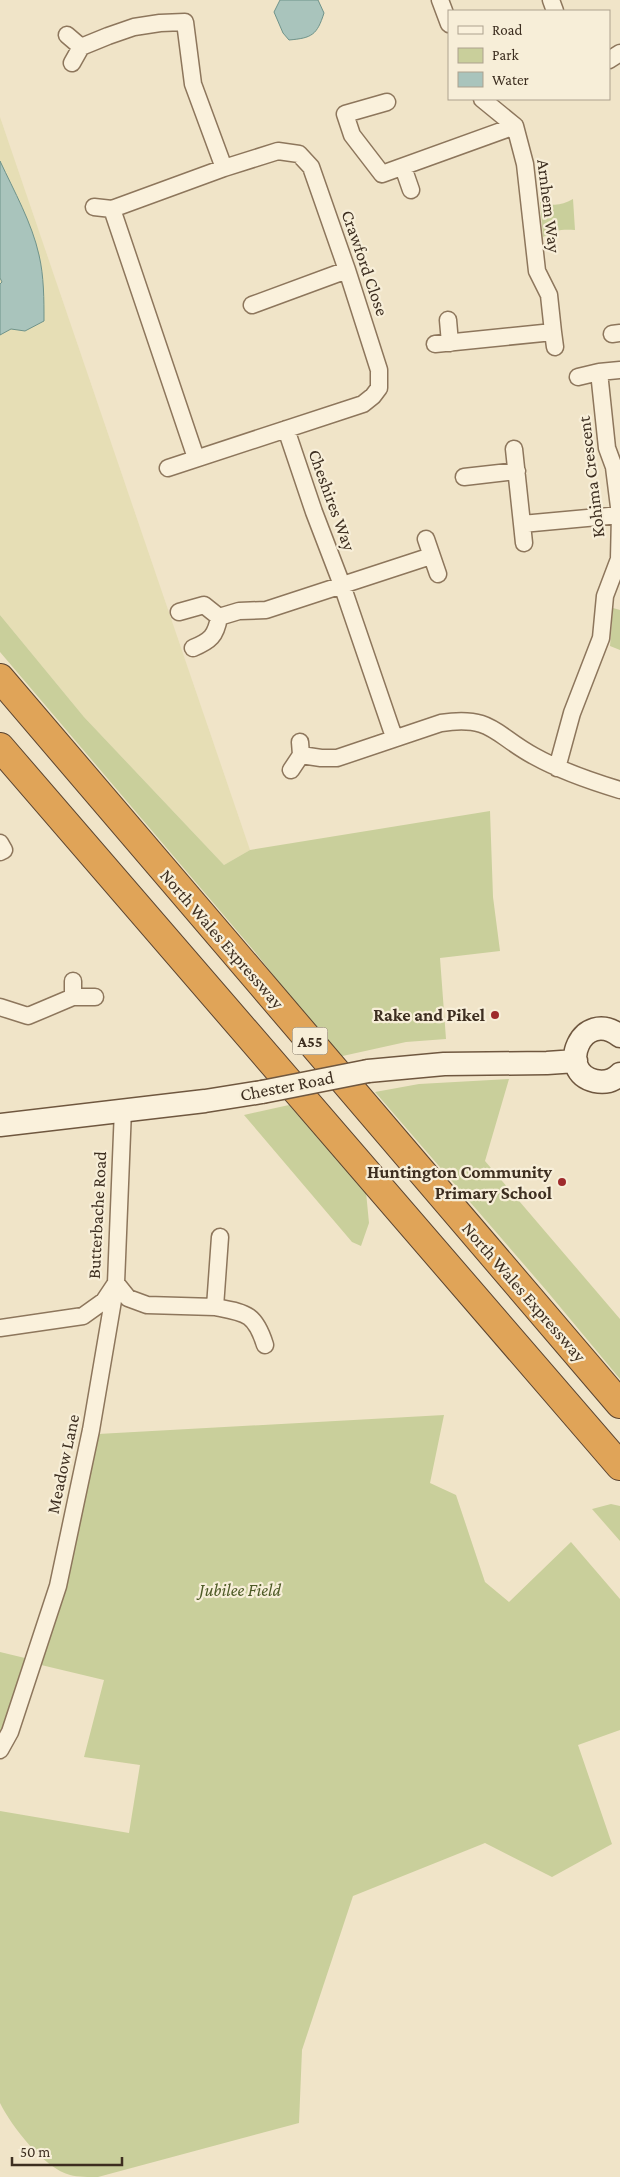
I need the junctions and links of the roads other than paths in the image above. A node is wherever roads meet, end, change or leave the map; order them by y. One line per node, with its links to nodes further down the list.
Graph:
1 (440, 0): 2 (street)
2 (448, 21)
3 (67, 35): 4 (street)
4 (81, 48): 5 (street); 10 (street)
5 (72, 63)
6 (483, 100): 8 (street)
7 (387, 102): 9 (street)
8 (514, 126): 9 (street); 16 (street, Arnhem Way)
9 (402, 167): 11 (street)
10 (224, 168): 13 (street, Crawford Close); 14 (street, Crawford Close)
11 (411, 190)
12 (94, 207): 13 (street, Crawford Close)
13 (112, 209): 22 (street)
14 (348, 270): 15 (street); 20 (street, Crawford Close)
15 (252, 305)
16 (448, 320)
17 (620, 370): 18 (street)
18 (599, 372): 19 (street); 26 (street, Kohima Crescent)
19 (578, 377)
20 (286, 429): 22 (street, Crawford Close); 32 (street, Cheshires Way)
21 (514, 449): 24 (street)
22 (196, 458): 23 (street, Crawford Close)
23 (168, 468)
24 (517, 471): 25 (street); 27 (street)
25 (464, 477)
26 (620, 515): 27 (street); 39 (street, Kohima Crescent)
27 (522, 524): 29 (street)
28 (426, 540): 30 (street)
29 (524, 543)
30 (432, 556): 31 (street); 32 (street)
31 (438, 574)
32 (342, 585): 34 (street); 37 (street, Cheshires Way)
33 (179, 612): 34 (street)
34 (219, 617): 35 (street)
35 (193, 648)
36 (0, 678): 54 (highway, North Wales Expressway / A55)
37 (394, 737): 39 (street); 40 (street)
38 (0, 747): 55 (highway, A55)
39 (557, 768): 41 (street)
40 (291, 770)
41 (620, 790)
42 (95, 997): 43 (street)
43 (0, 1007)
44 (620, 1035): 45 (main road)
45 (576, 1061): 46 (main road); 47 (main road, Chester Road, bridge)
46 (620, 1074)
47 (123, 1109): 48 (main road, Chester Road); 50 (street, Butterbache Road)
48 (0, 1125)
49 (220, 1237): 51 (street)
50 (116, 1284): 51 (street); 52 (street, Butterbache Road); 56 (street, Meadow Lane)
51 (215, 1307): 53 (street)
52 (0, 1328)
53 (265, 1345)
54 (620, 1404)
55 (620, 1466)
56 (0, 1750)

